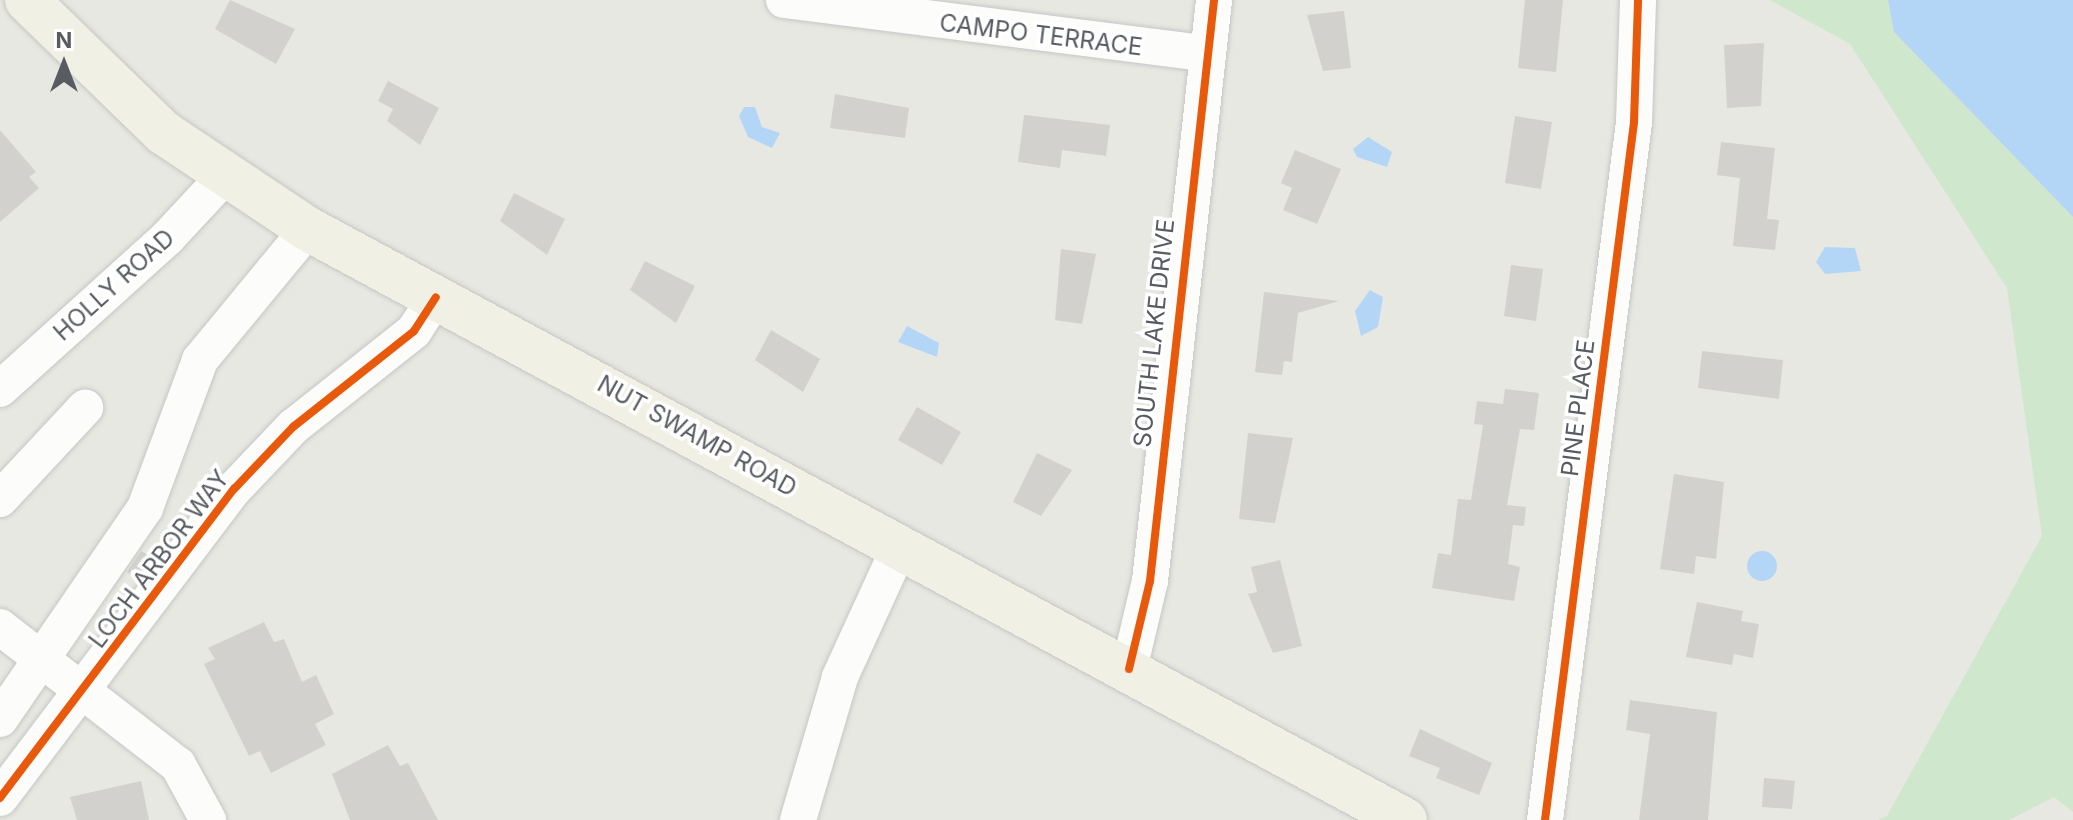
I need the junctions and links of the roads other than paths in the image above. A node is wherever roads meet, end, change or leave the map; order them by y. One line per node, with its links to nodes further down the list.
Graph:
1 (27, 0): 6 (main road, NUT SWAMP ROAD)
2 (784, 0): 5 (street, CAMPO TERRACE)
3 (1214, 0): 5 (street, SOUTH LAKE DRIVE)
4 (1638, 0): 24 (street, PINE PLACE)
5 (1204, 53): 17 (street, SOUTH LAKE DRIVE)
6 (224, 177): 7 (main road, NUT SWAMP ROAD); 9 (street, HOLLY ROAD)
7 (308, 229): 8 (main road, NUT SWAMP ROAD); 12 (street, LOCH ARBOR WAY)
8 (436, 297): 13 (street, LOCH ARBOR WAY); 14 (main road, NUT SWAMP ROAD)
9 (0, 389)
10 (85, 408): 11 (street)
11 (0, 499)
12 (145, 508): 13 (street); 16 (street, LOCH ARBOR WAY)
13 (193, 541): 18 (street, LOCH ARBOR WAY)
14 (899, 548): 17 (main road, NUT SWAMP ROAD); 22 (street)
15 (0, 627): 16 (street)
16 (43, 659): 18 (street); 19 (street, LOCH ARBOR WAY)
17 (1129, 669): 23 (main road, NUT SWAMP ROAD)
18 (84, 691): 20 (street, LOCH ARBOR WAY); 21 (street)
19 (0, 719)
20 (0, 798)
21 (208, 820)
22 (798, 820)
23 (1405, 820)
24 (1545, 820)

